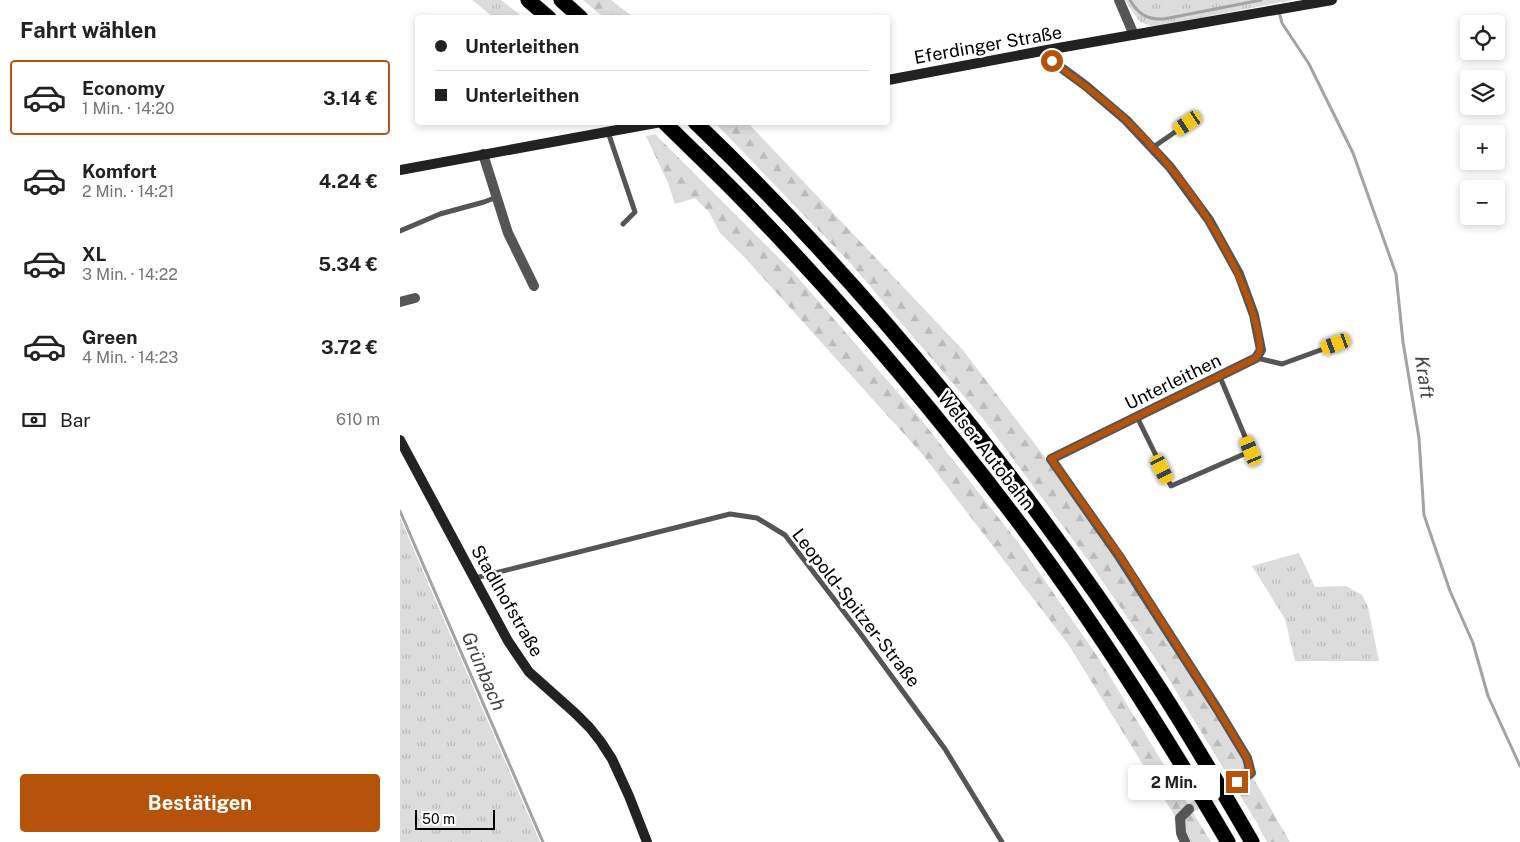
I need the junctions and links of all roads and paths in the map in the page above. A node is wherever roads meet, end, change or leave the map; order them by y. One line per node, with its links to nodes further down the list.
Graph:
1 (528, 0): 5 (highway)
2 (561, 0): 6 (highway)
3 (1119, 0): 7 (street)
4 (1332, 0): 7 (main road, Eferdinger Straße)
5 (546, 15)
6 (578, 15)
7 (1134, 35): 8 (main road, Eferdinger Straße)
8 (1048, 50): 9 (main road, Eferdinger Straße); 15 (street)
9 (890, 80)
10 (1188, 123): 15 (lane)
11 (646, 125): 14 (main road)
12 (665, 125): 35 (highway, Welser Autobahn)
13 (699, 127): 36 (highway, Welser Autobahn)
14 (608, 132): 16 (main road); 19 (lane)
15 (1152, 148): 25 (street)
16 (483, 154): 17 (main road); 18 (street)
17 (400, 170)
18 (496, 197): 20 (lane); 21 (street)
19 (623, 224)
20 (400, 231)
21 (534, 286)
22 (415, 298): 23 (street)
23 (400, 302)
24 (1336, 344): 25 (lane)
25 (1256, 358): 26 (street, Unterleithen)
26 (1220, 377): 27 (street, Unterleithen); 27 (lane)
27 (1137, 417): 30 (street, Unterleithen)
28 (400, 440): 29 (main road, Stadlhofstraße)
29 (474, 578): 32 (main road, Stadlhofstraße); 33 (lane, Leopold-Spitzer-Straße)
30 (1237, 782)
31 (1189, 809): 34 (street)
32 (647, 842)
33 (1002, 842)
34 (1185, 842)
35 (1228, 842)
36 (1252, 842)

